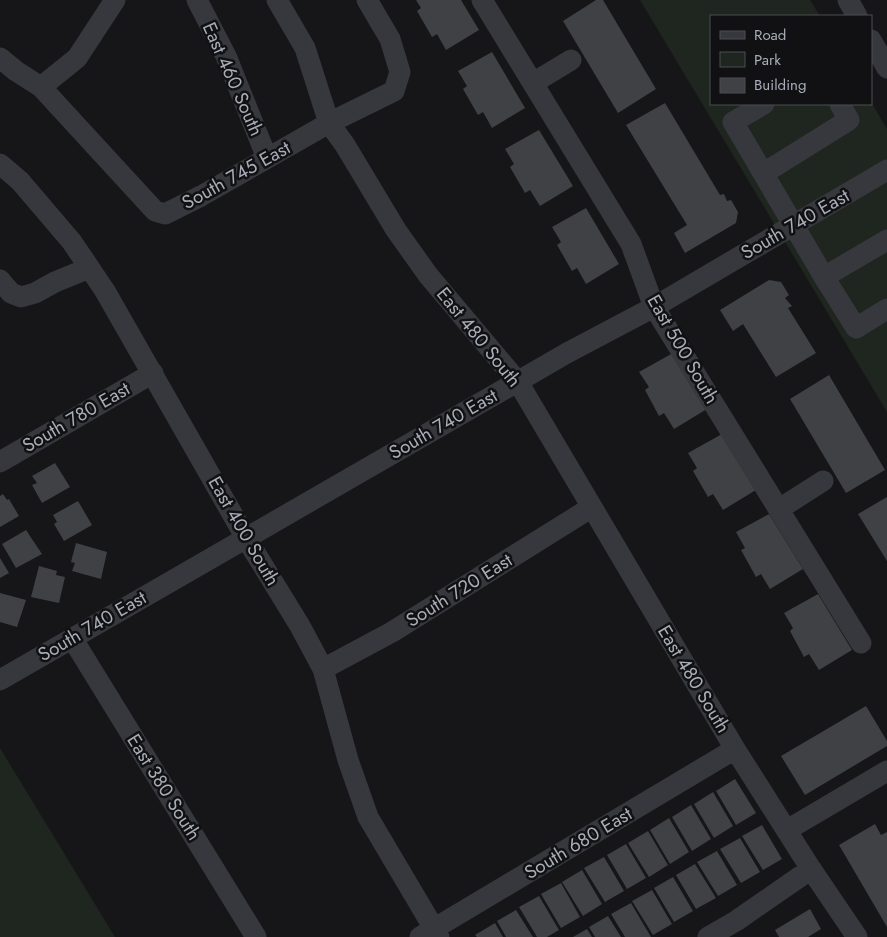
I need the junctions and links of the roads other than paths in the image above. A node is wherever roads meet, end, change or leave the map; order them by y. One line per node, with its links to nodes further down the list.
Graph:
1 (115, 0): 13 (street)
2 (198, 0): 17 (street, East 460 South)
3 (277, 0): 16 (street, East 480 South)
4 (367, 0): 16 (street, South 745 East)
5 (482, 0): 12 (street, East 500 South)
6 (848, 0): 7 (street)
7 (856, 15)
8 (872, 42): 11 (street)
9 (0, 58): 13 (street, South 745 East)
10 (571, 60): 12 (street)
11 (887, 68)
12 (532, 83): 26 (street, East 500 South)
13 (41, 86): 17 (street, South 745 East)
14 (762, 105): 20 (street)
15 (841, 105): 20 (street)
16 (329, 123): 17 (street, South 745 East); 29 (street, East 480 South)
17 (267, 158)
18 (0, 164): 23 (street, East 400 South)
19 (887, 170): 21 (street, South 740 East)
20 (764, 173): 21 (street)
21 (793, 225): 24 (street); 26 (street, South 740 East)
22 (887, 240): 24 (street)
23 (90, 268): 25 (street); 28 (street, East 400 South)
24 (824, 277): 27 (street)
25 (0, 280)
26 (654, 307): 29 (street, South 740 East); 33 (street, East 500 South)
27 (887, 309)
28 (153, 373): 30 (street, South 780 East); 34 (street, East 400 South)
29 (518, 382): 32 (street, East 480 South); 34 (street, South 740 East)
30 (0, 462)
31 (823, 481): 33 (street)
32 (592, 507): 37 (street, South 720 East); 39 (street, East 480 South)
33 (779, 508): 36 (street, East 500 South)
34 (246, 538): 35 (street, South 740 East); 37 (street, East 400 South)
35 (72, 638): 38 (street, South 740 East); 45 (street, East 380 South)
36 (861, 643)
37 (323, 669): 44 (street, East 400 South)
38 (0, 680)
39 (736, 749): 41 (street, East 480 South); 44 (street, South 680 East)
40 (887, 771): 41 (street)
41 (787, 830): 42 (street, East 480 South)
42 (811, 869): 43 (street); 47 (street, East 480 South)
43 (741, 929): 46 (street)
44 (431, 934)
45 (256, 937)
46 (708, 937)
47 (857, 937)

